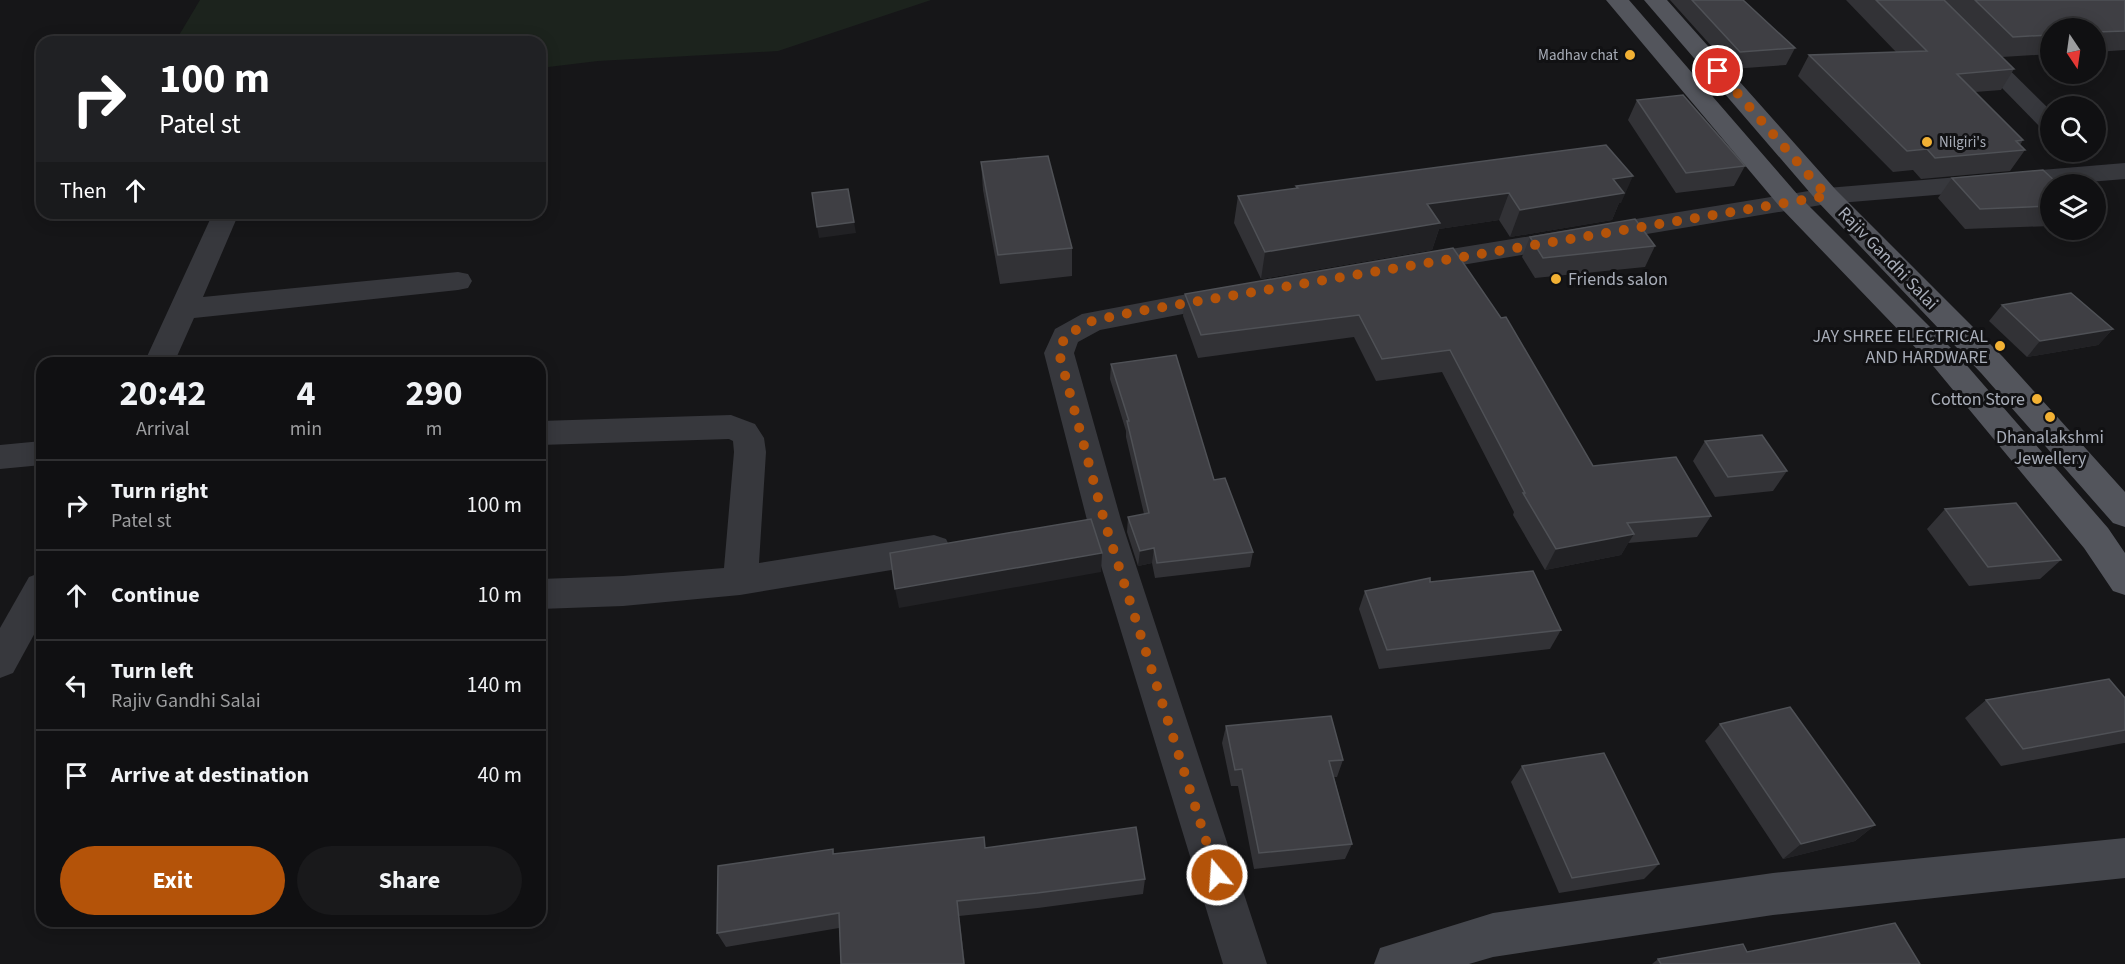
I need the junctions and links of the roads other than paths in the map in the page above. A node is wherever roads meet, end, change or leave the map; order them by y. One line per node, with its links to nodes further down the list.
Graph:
1 (1617, 0): 8 (main road, Rajiv Gandhi Salai)
2 (1655, 0): 7 (main road, Rajiv Gandhi Salai)
3 (1927, 0): 4 (street)
4 (2040, 113)
5 (2096, 162): 6 (street)
6 (2113, 172): 7 (street)
7 (1827, 196): 8 (street); 18 (main road, Rajiv Gandhi Salai)
8 (1789, 201): 10 (street); 21 (main road, Rajiv Gandhi Salai)
9 (223, 219): 13 (street)
10 (1392, 268)
11 (458, 281): 13 (street)
12 (1251, 292): 26 (street)
13 (183, 309): 14 (street)
14 (162, 357)
15 (546, 433): 20 (street)
16 (36, 454): 17 (street)
17 (0, 457)
18 (2125, 514)
19 (968, 543): 20 (street)
20 (740, 581): 22 (street)
21 (2125, 581)
22 (546, 594)
23 (36, 603): 24 (street)
24 (0, 662)
25 (2125, 858): 27 (street)
26 (1245, 964)
27 (1396, 964)

